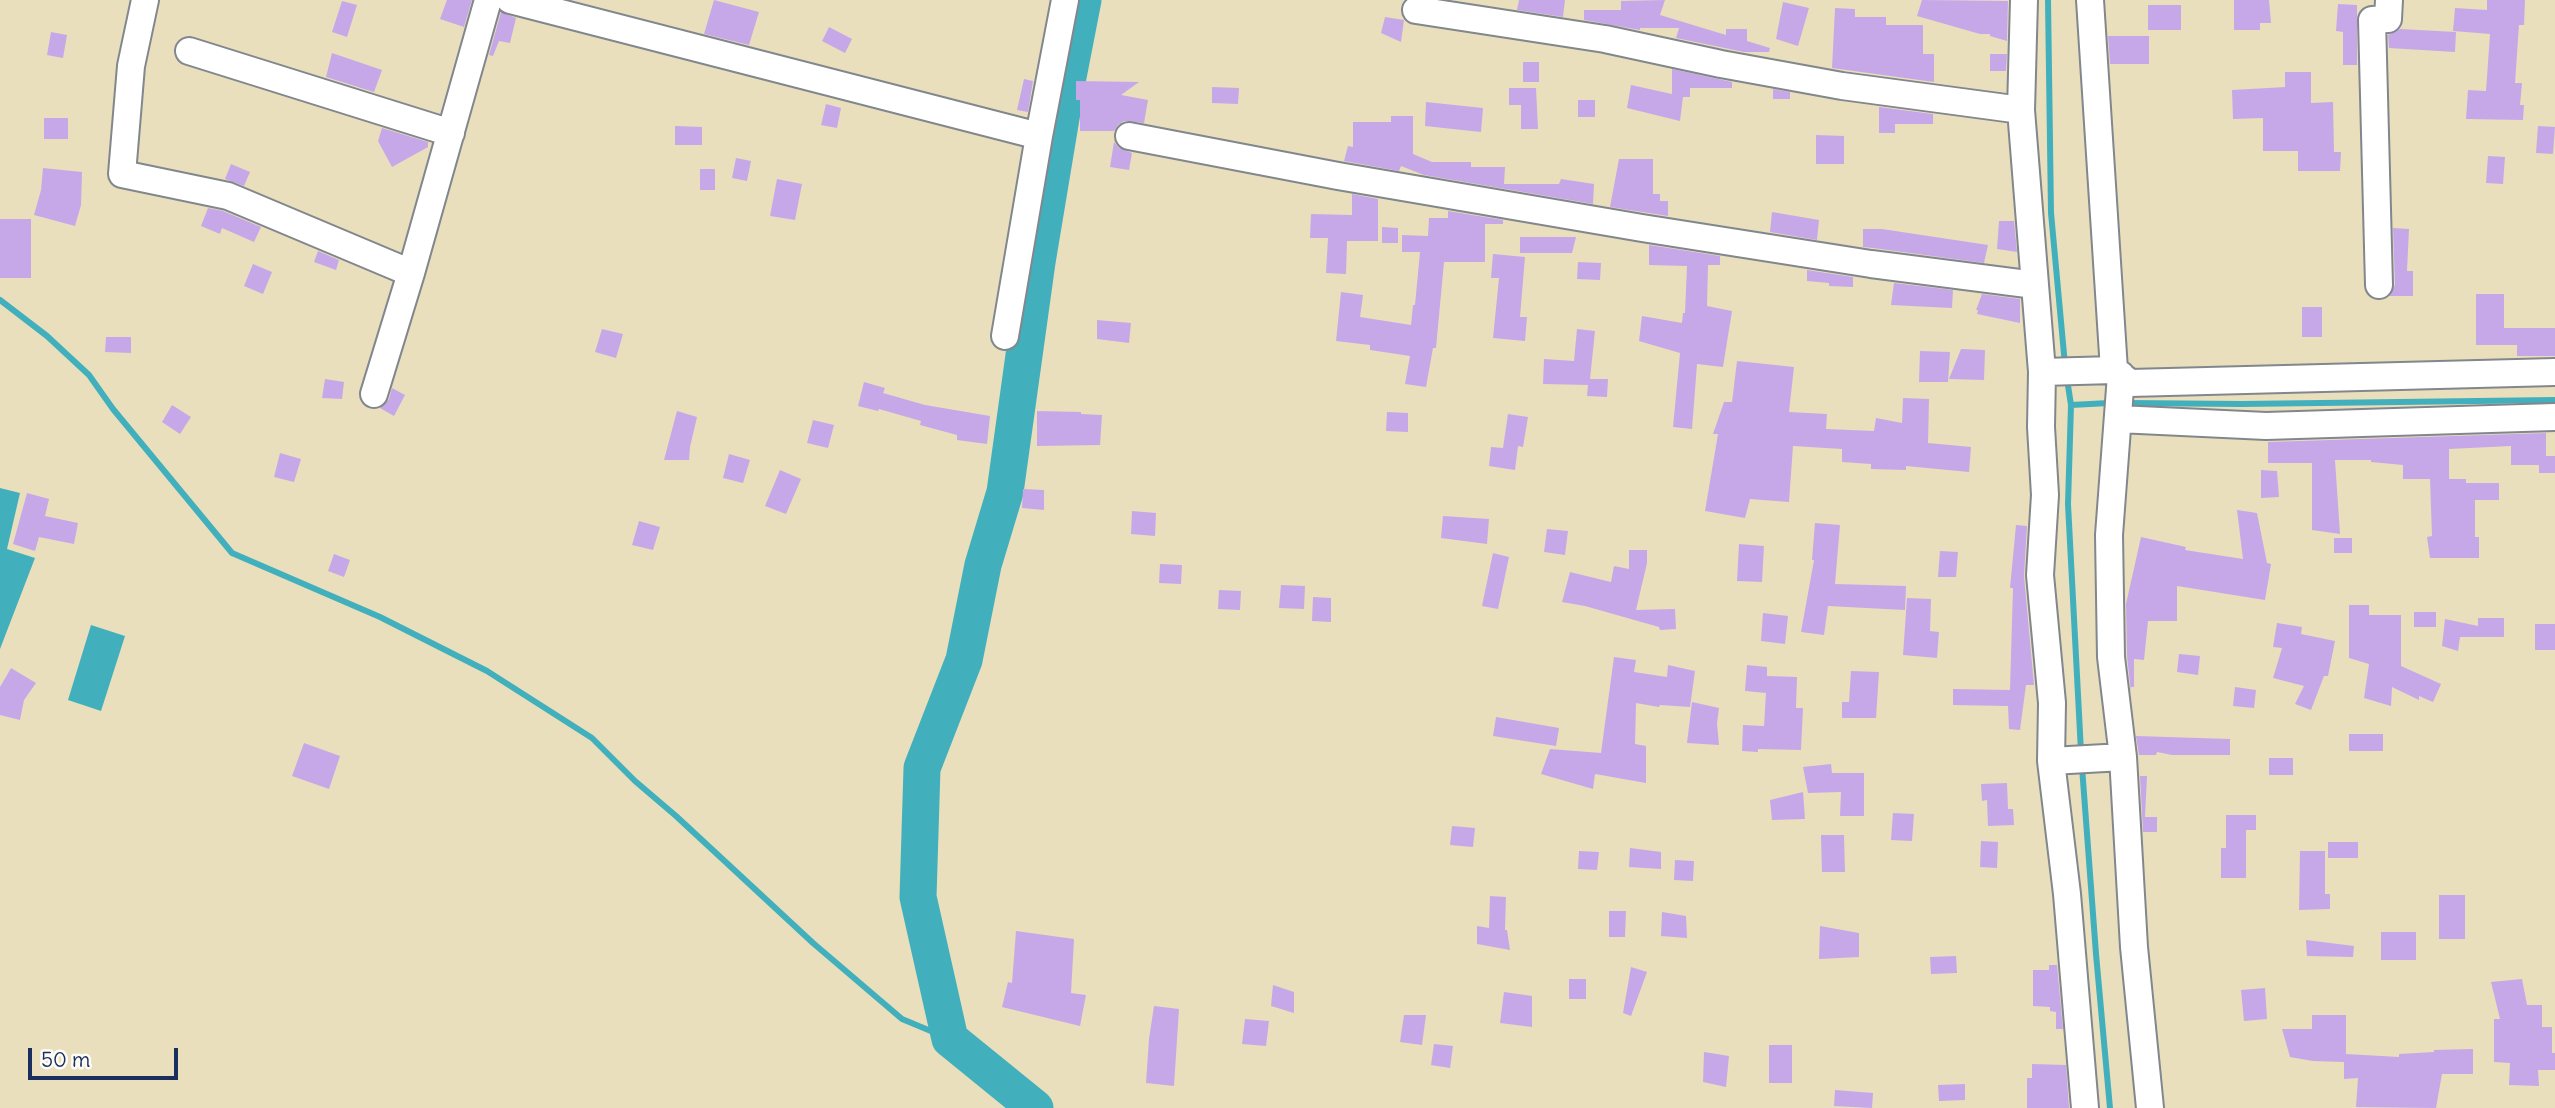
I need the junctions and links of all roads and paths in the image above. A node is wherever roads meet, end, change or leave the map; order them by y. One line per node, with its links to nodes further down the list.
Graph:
1 (145, 0): 14 (street)
2 (488, 0): 11 (street)
3 (510, 0): 12 (street)
4 (1065, 0): 12 (street)
5 (2024, 0): 10 (street)
6 (2090, 0): 20 (street)
7 (2389, 0): 16 (street)
8 (1416, 10): 10 (street)
9 (188, 51): 11 (street)
10 (2021, 110): 15 (street)
11 (451, 133): 14 (street)
12 (1039, 136): 17 (street)
13 (1129, 136): 15 (street)
14 (411, 273): 21 (street)
15 (2035, 285): 18 (street)
16 (2379, 285)
17 (1005, 336)
18 (2042, 372): 20 (street); 25 (street)
19 (2555, 372): 20 (street)
20 (2118, 373): 23 (street)
21 (373, 394)
22 (2555, 417): 23 (street)
23 (2118, 419): 24 (street)
24 (2123, 757): 25 (street); 27 (street)
25 (2050, 761): 26 (street)
26 (2085, 1108)
27 (2150, 1108)

